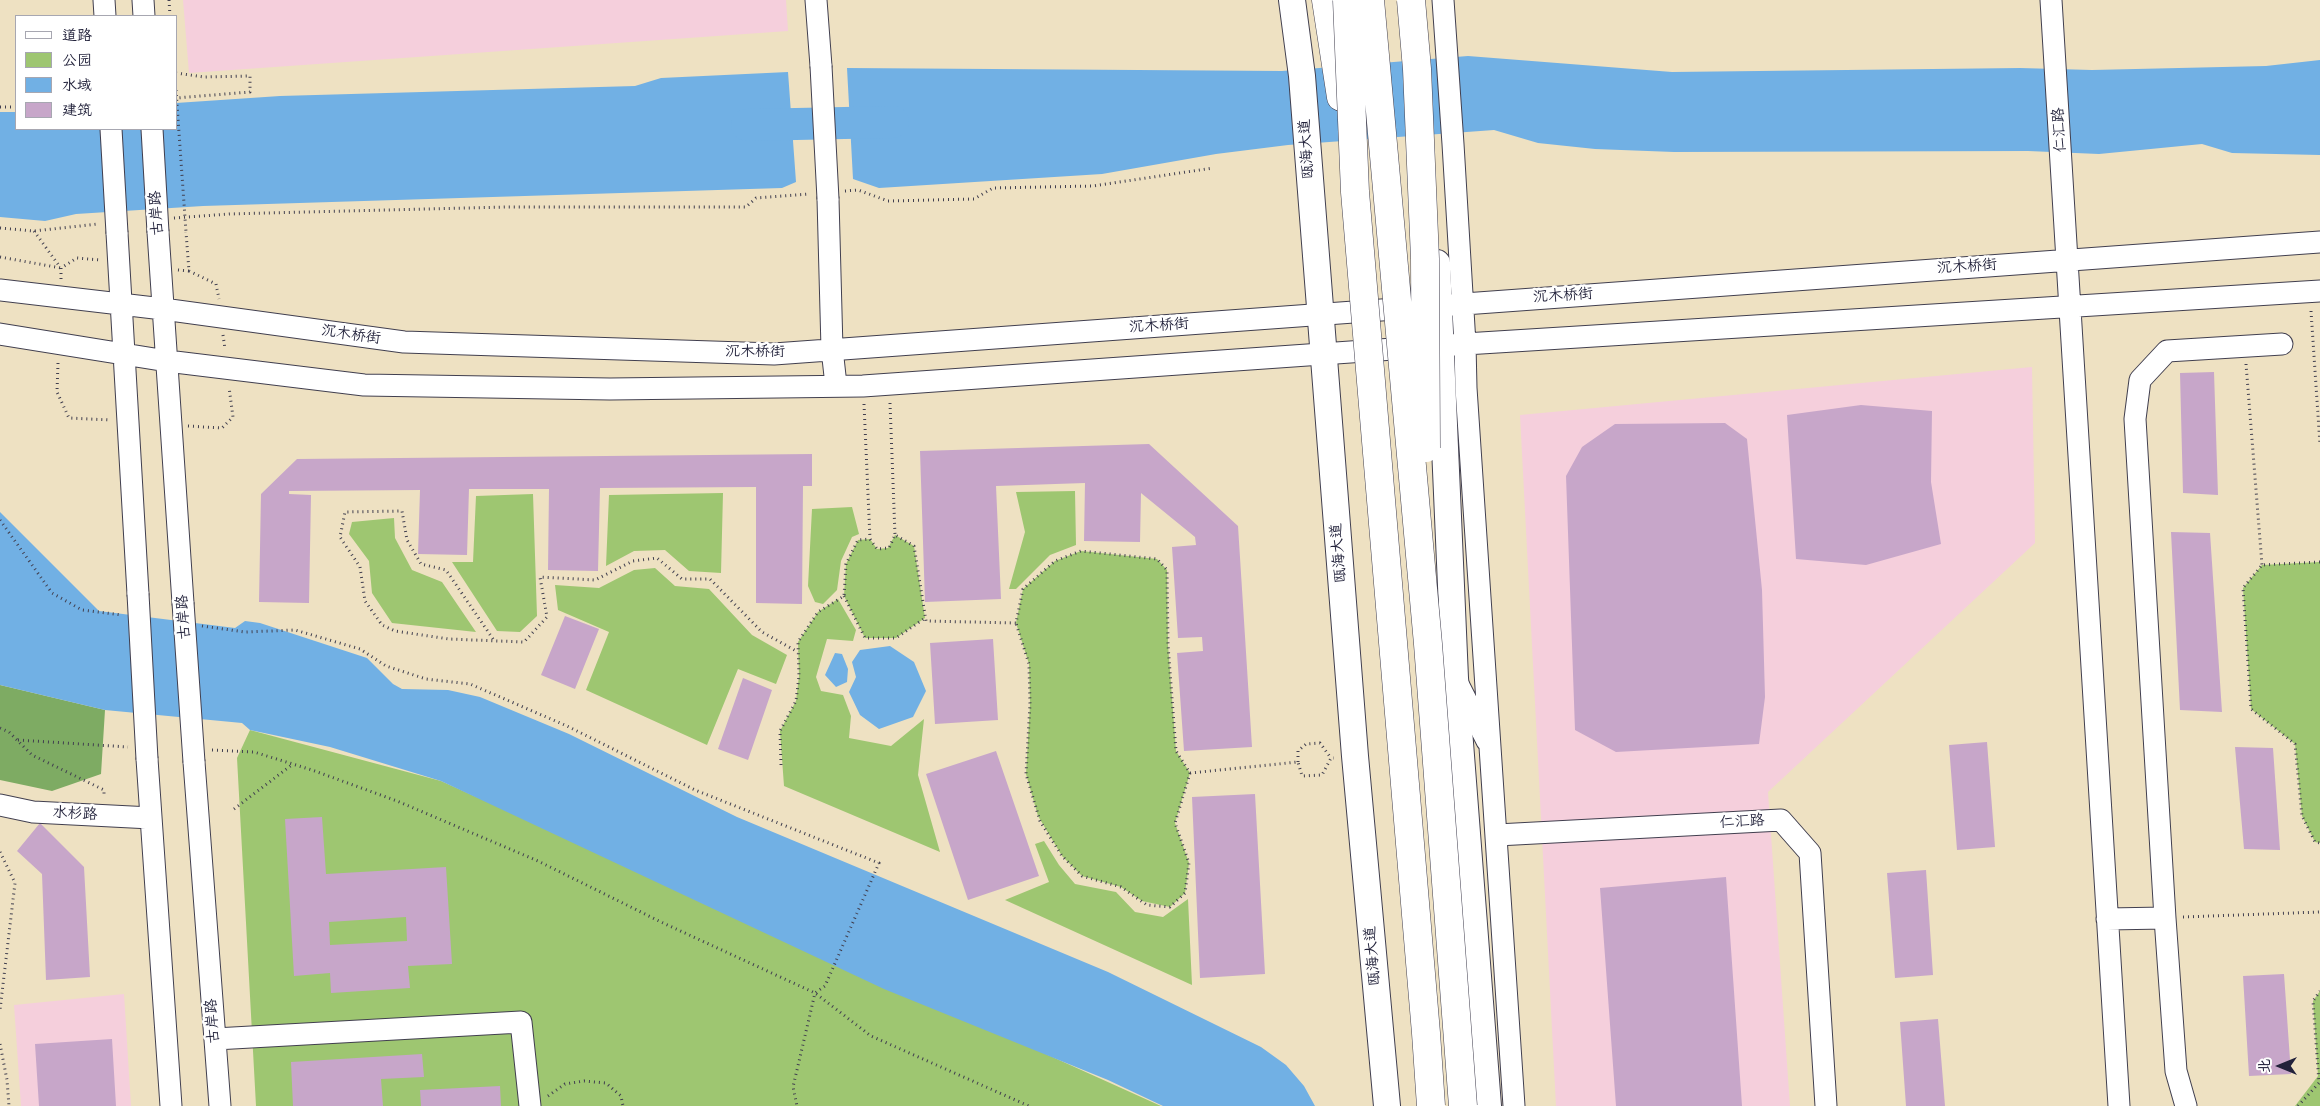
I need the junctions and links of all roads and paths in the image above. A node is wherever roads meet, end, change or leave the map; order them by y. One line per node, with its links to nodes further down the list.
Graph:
1 (104, 0): 13 (street)
2 (143, 0): 14 (street)
3 (169, 0): 15 (path)
4 (816, 0): 26 (street, bridge)
5 (1292, 0): 41 (main road, 瓯海大道)
6 (1326, 0): 25 (highway, bridge)
7 (1347, 0): 25 (highway, bridge)
8 (1370, 0): 65 (highway, bridge)
9 (1411, 0): 65 (highway, bridge)
10 (1424, 0): 23 (main road)
11 (1442, 0): 23 (street)
12 (2051, 0): 34 (street, 仁汇路)
13 (105, 15)
14 (144, 15)
15 (170, 15)
16 (178, 74): 17 (path)
17 (178, 98)
18 (0, 107): 19 (path)
19 (15, 107)
20 (178, 118): 31 (path, bridge)
21 (111, 130): 29 (street, bridge)
22 (152, 130): 27 (street, 古岸路, bridge)
23 (1443, 150): 37 (main road)
24 (1213, 168): 26 (path)
25 (1355, 192): 101 (highway, bridge)
26 (826, 195): 27 (path); 46 (street)
27 (165, 225): 40 (street, 古岸路)
28 (0, 228): 30 (path)
29 (111, 228): 30 (path); 38 (street)
30 (34, 231): 33 (path)
31 (186, 232)
32 (2320, 242): 34 (street, 沉木桥街)
33 (0, 257)
34 (2068, 260): 37 (street, 沉木桥街); 39 (street, 仁汇路)
35 (0, 290): 38 (street, 沉木桥街)
36 (2315, 291): 39 (street); 53 (path)
37 (1451, 304): 41 (street, 沉木桥街); 44 (main road)
38 (121, 305): 40 (street, 沉木桥街); 48 (street)
39 (2070, 307): 44 (street); 87 (street, 仁汇路)
40 (164, 309): 46 (street, 沉木桥街); 49 (street, 古岸路)
41 (1319, 314): 46 (street, 沉木桥街); 47 (main road, 瓯海大道)
42 (0, 334): 48 (street)
43 (2282, 344): 45 (street)
44 (1453, 345): 47 (street); 67 (main road); 71 (street)
45 (2244, 346): 58 (path); 86 (street)
46 (832, 349): 51 (street)
47 (1323, 354): 50 (street); 73 (main road, 瓯海大道)
48 (124, 355): 49 (street); 81 (street, bridge)
49 (167, 362): 51 (street); 72 (street, 古岸路, bridge)
50 (889, 384): 52 (street); 55 (path)
51 (836, 385): 52 (street)
52 (863, 386): 56 (path)
53 (2320, 445)
54 (0, 520): 60 (path)
55 (895, 534): 56 (path); 61 (path)
56 (870, 538): 59 (path)
57 (2320, 562): 58 (path)
58 (2262, 565): 83 (path)
59 (844, 596): 61 (path); 66 (path)
60 (130, 616)
61 (925, 618): 62 (path)
62 (1016, 623): 77 (path); 77 (path)
63 (197, 626): 89 (path)
64 (493, 639): 64 (path); 66 (path)
65 (1428, 644): 102 (highway, bridge)
66 (798, 653): 76 (path)
67 (1455, 678): 71 (street); 103 (main road)
68 (0, 728): 69 (path)
69 (18, 740): 70 (path); 80 (path)
70 (129, 747)
71 (1491, 751): 82 (street)
72 (200, 756): 75 (path); 91 (street, 古岸路)
73 (1343, 757): 74 (path); 74 (path); 94 (main road, 瓯海大道)
74 (1298, 762): 77 (path)
75 (293, 764): 79 (path); 89 (path)
76 (781, 765)
77 (1190, 773)
78 (0, 806): 80 (street, 水杉路)
79 (234, 809)
80 (105, 815): 81 (street, 水杉路)
81 (151, 818): 96 (street)
82 (1497, 835): 104 (street); 105 (street, 仁汇路)
83 (2320, 843)
84 (0, 852): 90 (path)
85 (2320, 912): 86 (path)
86 (2165, 918): 87 (street); 107 (street)
87 (2107, 919): 106 (street, 仁汇路)
88 (2320, 991): 108 (path)
89 (815, 993): 99 (path); 100 (path)
90 (0, 1010)
91 (214, 1039): 93 (street); 97 (street, 古岸路)
92 (0, 1044): 95 (path)
93 (530, 1102): 98 (path)
94 (1387, 1103)
95 (9, 1106)
96 (171, 1106)
97 (220, 1106)
98 (623, 1106)
99 (797, 1106)
100 (1029, 1106)
101 (1430, 1106)
102 (1463, 1106)
103 (1488, 1106)
104 (1514, 1106)
105 (1826, 1106)
106 (2119, 1106)
107 (2186, 1106)
108 (2298, 1106)

